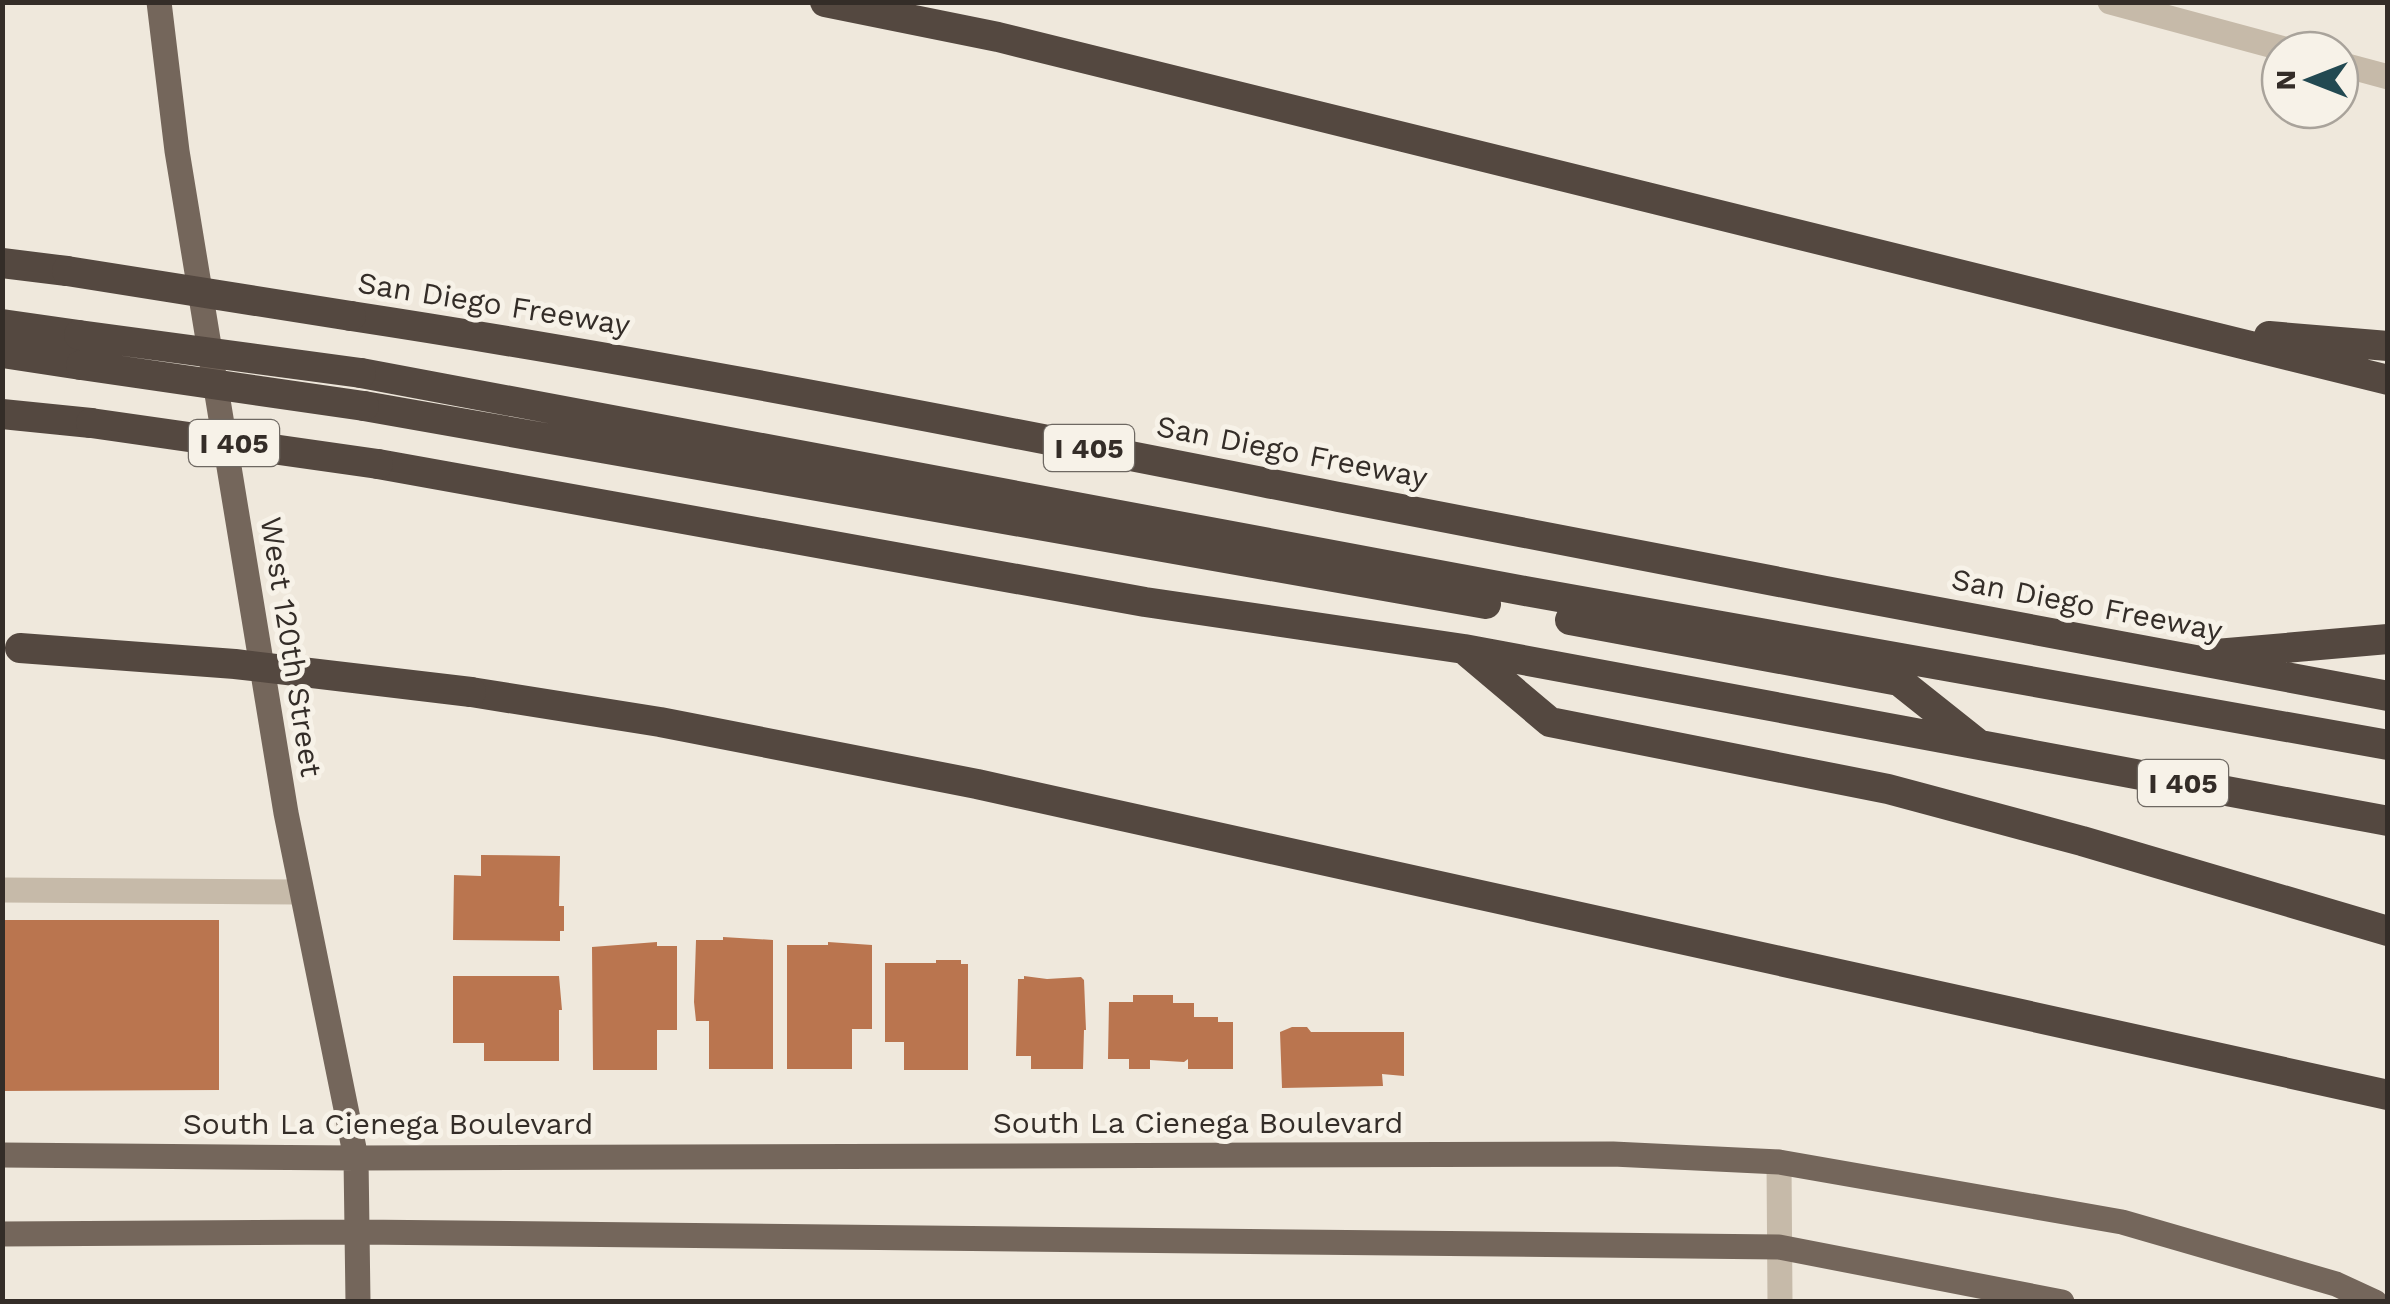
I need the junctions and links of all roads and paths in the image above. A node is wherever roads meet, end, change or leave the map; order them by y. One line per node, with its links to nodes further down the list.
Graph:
1 (160, 2): 24 (main road, West 120th Street)
2 (825, 2): 9 (highway)
3 (2110, 2): 4 (street)
4 (2260, 42)
5 (2360, 69): 6 (street)
6 (2388, 77)
7 (2, 262): 18 (highway, San Diego Freeway / I 405, bridge)
8 (2, 324): 11 (highway)
9 (2176, 328): 10 (highway); 13 (highway)
10 (2388, 346)
11 (80, 350): 12 (highway); 20 (highway, bridge); 21 (highway, bridge)
12 (2, 354)
13 (2388, 380)
14 (2, 414): 17 (highway, I 405, bridge)
15 (2388, 639): 18 (highway)
16 (11, 647): 26 (highway, bridge)
17 (1464, 650): 20 (highway, I 405); 25 (highway)
18 (2178, 658): 19 (highway, San Diego Freeway / I 405)
19 (2388, 696)
20 (1979, 745): 22 (highway, I 405)
21 (2388, 745)
22 (2388, 821)
23 (2, 890): 24 (street)
24 (300, 892): 28 (main road, West 120th Street)
25 (2388, 930)
26 (2388, 1096)
27 (2, 1156): 28 (main road, South La Cienega Boulevard)
28 (356, 1158): 29 (main road, South La Cienega Boulevard); 30 (main road, West 120th Street)
29 (1780, 1162): 32 (street); 36 (main road, South La Cienega Boulevard)
30 (358, 1232): 31 (main road); 32 (main road); 33 (main road, West 120th Street)
31 (2, 1234)
32 (1780, 1247): 34 (street); 35 (main road)
33 (358, 1302)
34 (1780, 1302)
35 (2062, 1302)
36 (2375, 1302)

